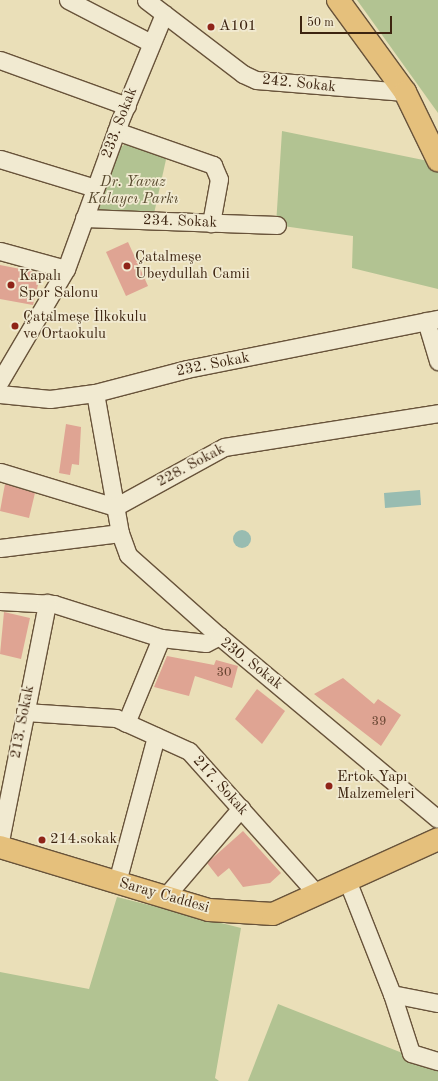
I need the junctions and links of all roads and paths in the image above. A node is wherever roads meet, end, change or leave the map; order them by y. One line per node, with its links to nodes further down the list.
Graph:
1 (68, 0): 5 (street)
2 (146, 0): 4 (street, 242. Sokak)
3 (338, 0): 7 (main road)
4 (164, 14): 5 (street, 233. Sokak); 7 (street, 242. Sokak)
5 (151, 43): 8 (street, 233. Sokak)
6 (0, 60): 8 (street)
7 (405, 92): 11 (main road)
8 (127, 106): 9 (street, 233. Sokak)
9 (116, 131): 12 (street, 233. Sokak); 14 (street)
10 (0, 158): 12 (street)
11 (438, 160)
12 (95, 188): 13 (street, 233. Sokak)
13 (84, 218): 14 (street, 234. Sokak); 17 (street, 233. Sokak)
14 (211, 223): 15 (street, 234. Sokak)
15 (277, 225)
16 (0, 251): 17 (street)
17 (66, 269): 20 (street, 233. Sokak)
18 (432, 320): 19 (street, 232. Sokak); 21 (street, 232. Sokak)
19 (438, 361)
20 (0, 381)
21 (95, 393): 22 (street, 232. Sokak); 25 (street)
22 (0, 394)
23 (438, 413): 25 (street, 228. Sokak)
24 (0, 472): 25 (street)
25 (115, 507): 26 (street)
26 (120, 533): 27 (street); 30 (street)
27 (0, 548)
28 (0, 601): 29 (street, 230. Sokak)
29 (47, 603): 31 (street, 230. Sokak); 32 (street, 213. Sokak)
30 (219, 636): 31 (street, 230. Sokak); 36 (street, 230. Sokak)
31 (161, 638): 33 (street)
32 (25, 712): 33 (street, 217. Sokak); 38 (street, 213. Sokak)
33 (126, 722): 34 (street, 217. Sokak)
34 (156, 736): 35 (street, 217. Sokak); 41 (street)
35 (241, 808): 42 (street, 217. Sokak); 43 (street)
36 (438, 819)
37 (438, 839): 40 (main road, Saray Caddesi)
38 (0, 841)
39 (0, 847): 41 (main road, Saray Caddesi)
40 (347, 880): 42 (main road, Saray Caddesi); 44 (street)
41 (117, 882): 43 (main road, Saray Caddesi)
42 (317, 894): 43 (main road, Saray Caddesi)
43 (165, 896)
44 (392, 994): 45 (street); 46 (street)
45 (438, 1003)
46 (438, 1061)

